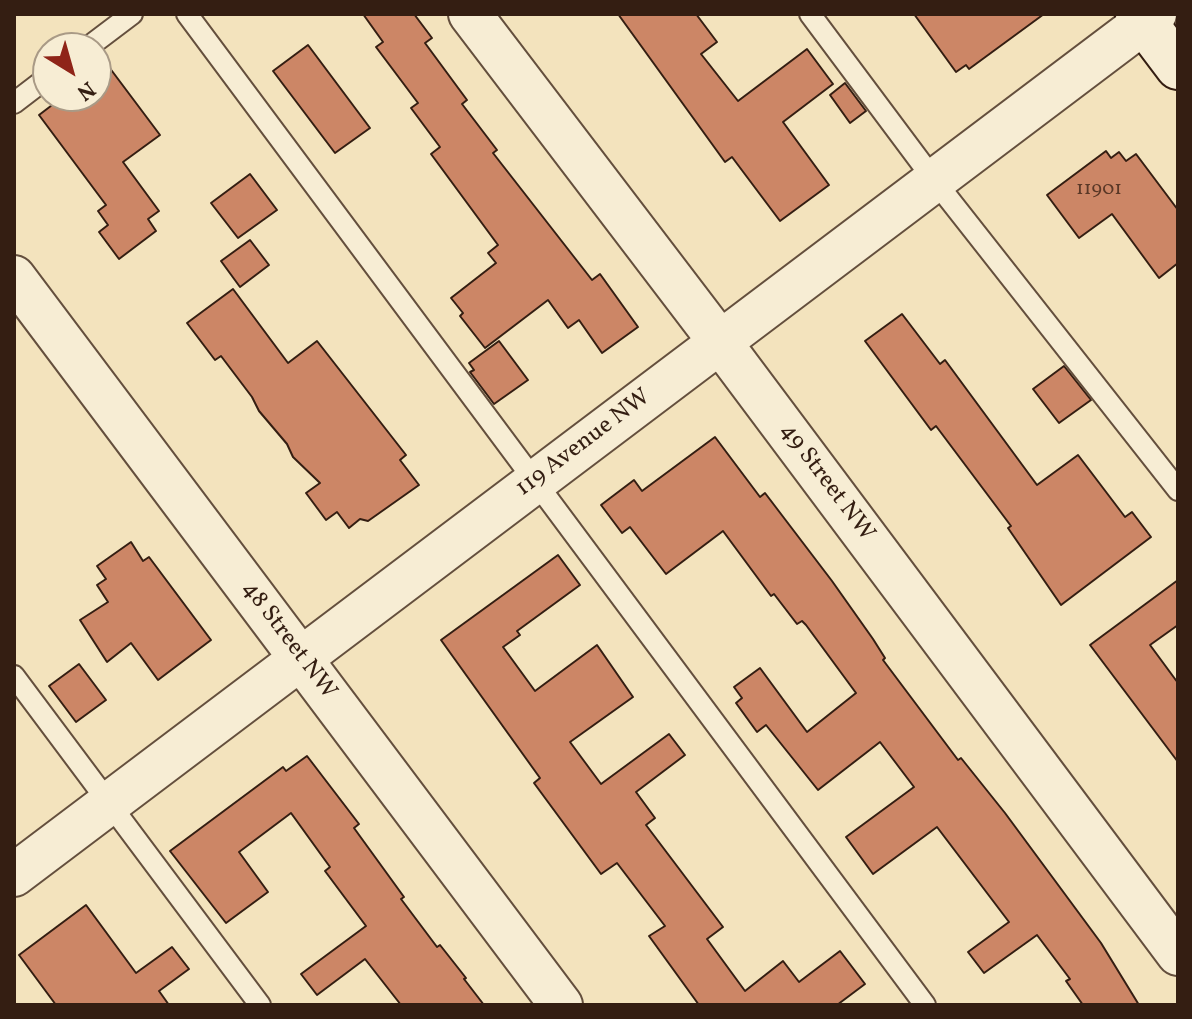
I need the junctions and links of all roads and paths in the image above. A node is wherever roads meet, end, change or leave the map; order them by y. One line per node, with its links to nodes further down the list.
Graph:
1 (132, 14): 6 (lane)
2 (187, 14): 13 (lane)
3 (470, 14): 12 (street, 49 Street NW)
4 (810, 14): 10 (lane)
5 (1146, 17): 7 (main road); 10 (street, 119 Avenue NW)
6 (108, 32)
7 (1178, 67)
8 (32, 89): 9 (lane)
9 (14, 103)
10 (934, 180): 12 (street, 119 Avenue NW); 14 (lane)
11 (14, 277): 15 (street, 48 Street NW)
12 (720, 342): 13 (street, 119 Avenue NW); 19 (street, 49 Street NW)
13 (535, 482): 15 (street, 119 Avenue NW); 22 (lane)
14 (1178, 490)
15 (301, 658): 17 (street, 119 Avenue NW); 21 (street, 48 Street NW)
16 (14, 676): 17 (lane)
17 (109, 804): 18 (street, 119 Avenue NW); 20 (lane)
18 (14, 875)
19 (1178, 954)
20 (260, 1005)
21 (561, 1005)
22 (925, 1005)

